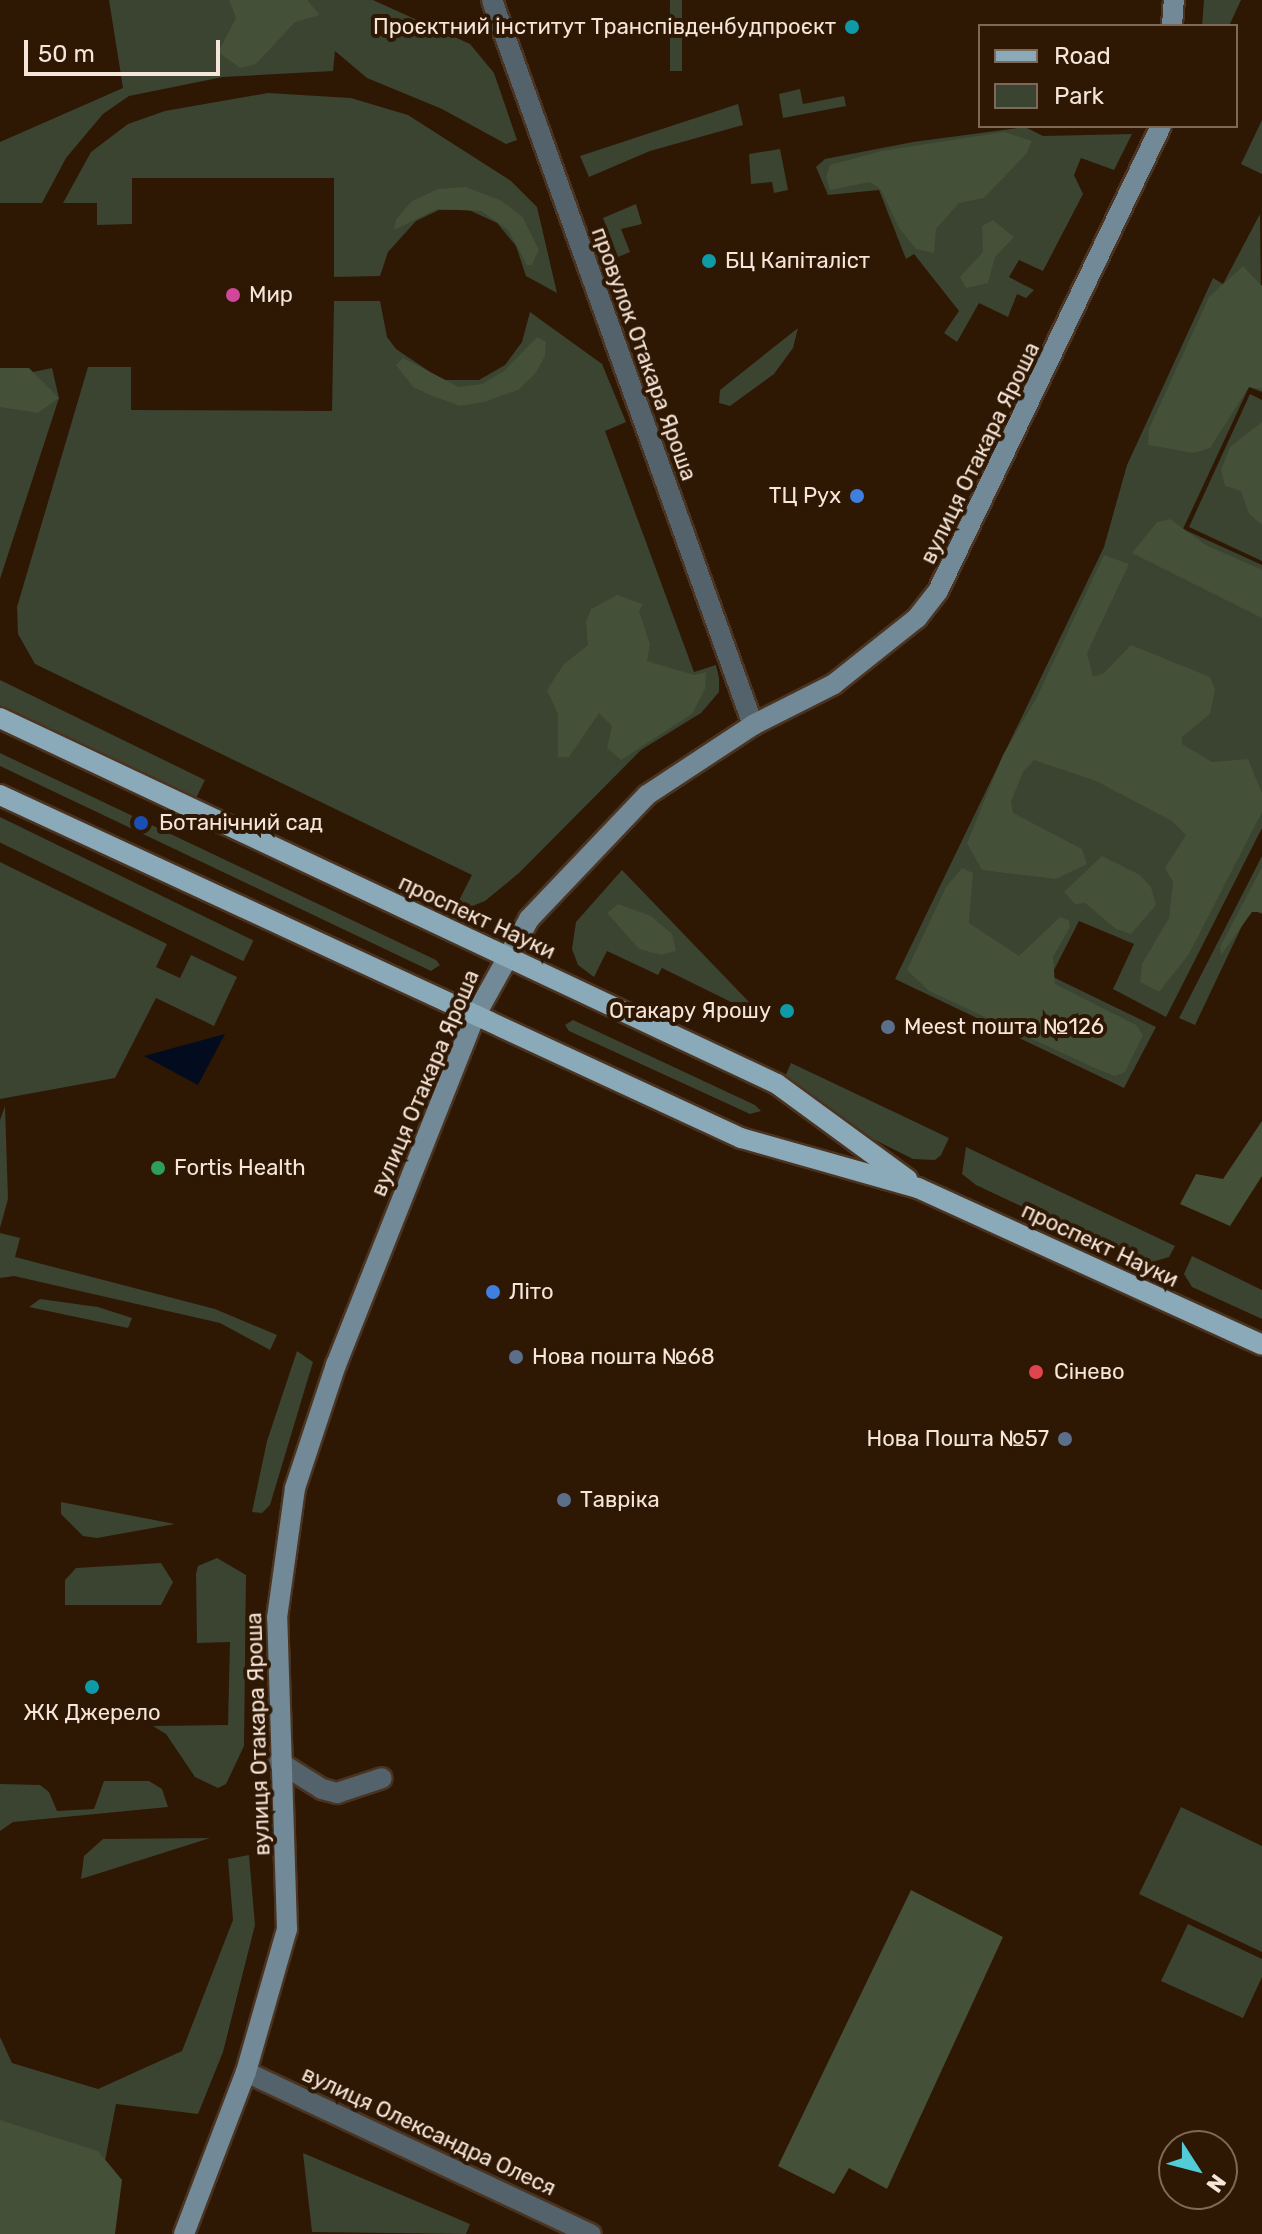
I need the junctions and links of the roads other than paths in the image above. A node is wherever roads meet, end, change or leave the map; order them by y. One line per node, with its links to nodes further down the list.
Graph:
1 (492, 0): 6 (street, провулок Отакара Яроша)
2 (1174, 0): 3 (street)
3 (1172, 24)
4 (1160, 128): 6 (street, вулиця Отакара Яроша)
5 (0, 718): 8 (main road, проспект Науки)
6 (753, 725): 8 (street, вулиця Отакара Яроша)
7 (0, 795): 9 (main road, проспект Науки)
8 (505, 957): 9 (street, вулиця Отакара Яроша); 10 (main road, проспект Науки)
9 (474, 1018): 10 (main road, проспект Науки); 12 (street, вулиця Отакара Яроша)
10 (918, 1188): 11 (main road, проспект Науки)
11 (1262, 1345)
12 (279, 1762): 13 (street); 14 (street, вулиця Отакара Яроша)
13 (382, 1778)
14 (246, 2072): 15 (street, вулиця Отакара Яроша); 16 (street, вулиця Олександра Олеся)
15 (184, 2234)
16 (591, 2234)

